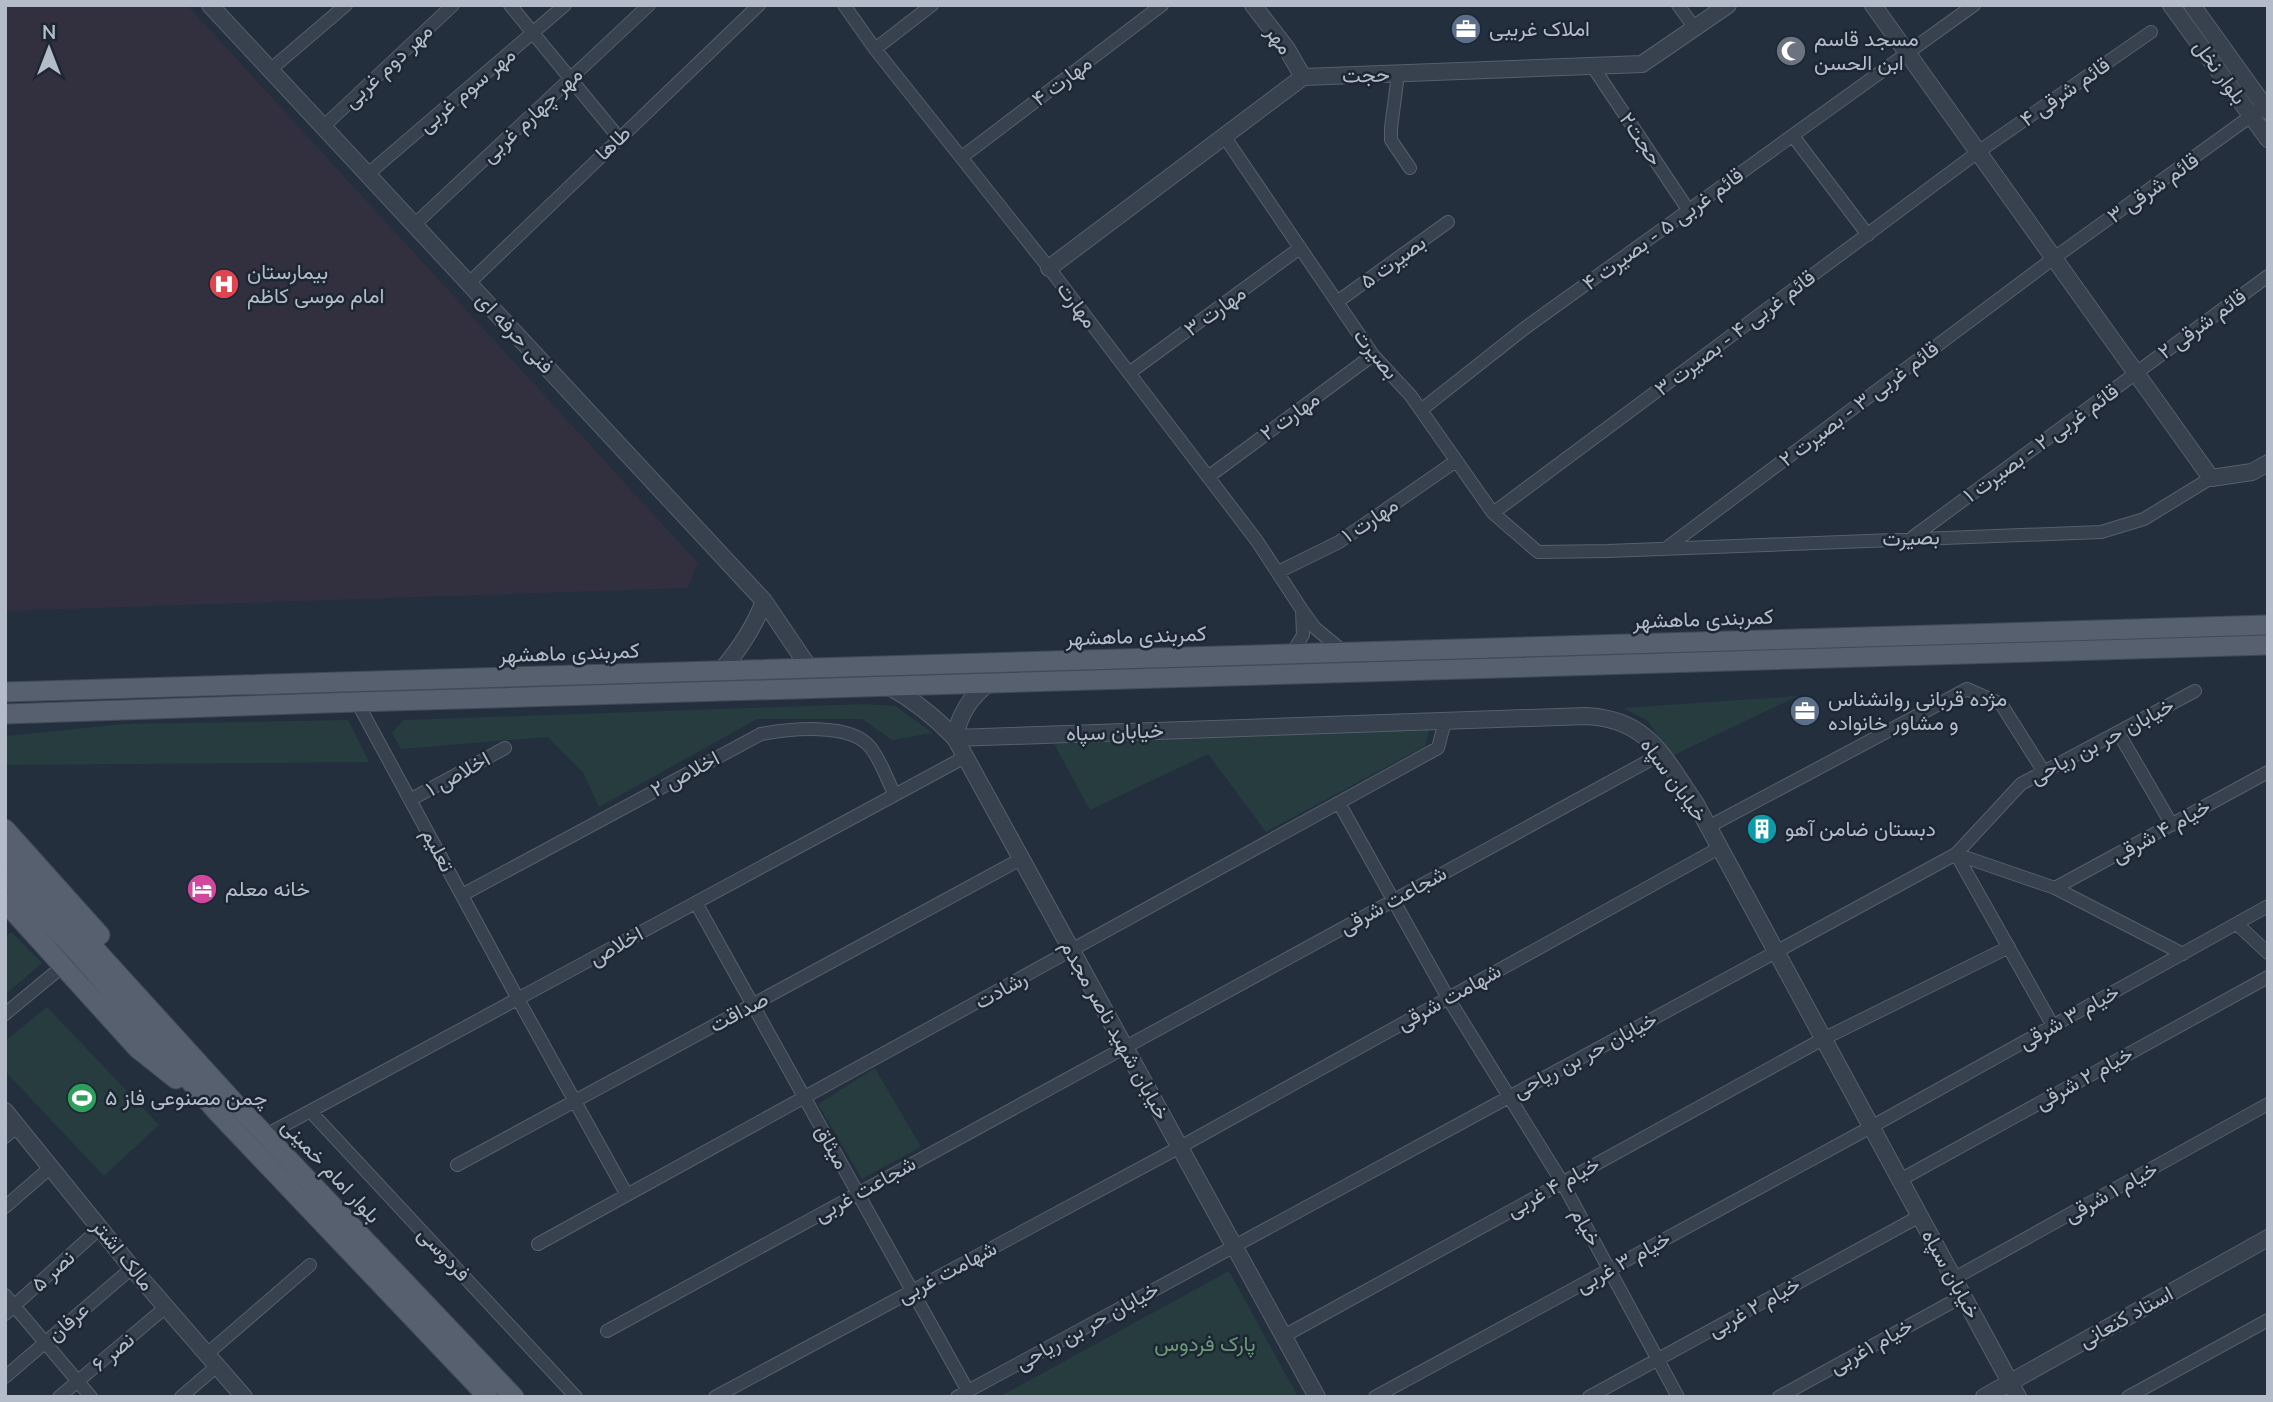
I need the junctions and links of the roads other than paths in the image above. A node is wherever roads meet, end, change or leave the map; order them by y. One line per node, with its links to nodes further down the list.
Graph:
1 (210, 5): 24 (street, فنی حرفه ای)
2 (346, 5): 24 (street)
3 (453, 5): 29 (street, مهر دوم غربی)
4 (510, 5): 20 (street)
5 (565, 5): 20 (street, مهر سوم غربی)
6 (649, 5): 27 (street, مهر چهارم غربی)
7 (760, 5): 32 (street, طاها)
8 (844, 5): 21 (street, مهارت)
9 (932, 5): 21 (street)
10 (1162, 5): 35 (street, مهارت ۴)
11 (1254, 5): 26 (street, مهر)
12 (1678, 5): 18 (street)
13 (1728, 5): 18 (street, حجت)
14 (1873, 5): 22 (street)
15 (1975, 5): 22 (street, قائم غربی ۵ - بصیرت ۴)
16 (2171, 5): 28 (street, بلوار نخل)
17 (2192, 5): 28 (street, بلوار نخل)
18 (1694, 27): 23 (street, حجت)
19 (2151, 32): 34 (street, قائم شرقی ۴)
20 (534, 33): 27 (street); 37 (street, مهر سوم غربی)
21 (875, 50): 35 (street, مهارت)
22 (1908, 53): 31 (street, قائم غربی ۵ - بصیرت ۴); 34 (street)
23 (1593, 67): 25 (street, حجت); 38 (street, حجت۲)
24 (270, 70): 29 (street, فنی حرفه ای)
25 (1398, 74): 26 (street, حجت); 36 (street)
26 (1303, 76): 30 (street)
27 (572, 78): 32 (street); 40 (street, مهر چهارم غربی)
28 (2261, 111): 33 (street, بلوار نخل); 43 (street, قائم شرقی ۳)
29 (323, 127): 37 (street, فنی حرفه ای)
30 (1224, 136): 42 (street, بصیرت); 44 (street)
31 (1793, 136): 38 (street, قائم غربی ۵ - بصیرت ۴); 41 (street)
32 (620, 138): 46 (street, طاها)
33 (2268, 139)
34 (1978, 152): 41 (street, قائم غربی ۴ - بصیرت ۳); 43 (street)
35 (962, 157): 44 (street, مهارت)
36 (1410, 168)
37 (368, 174): 40 (street, فنی حرفه ای)
38 (1689, 211): 51 (street, قائم غربی ۵ - بصیرت ۴)
39 (1448, 222): 47 (street, بصیرت ۵)
40 (414, 225): 46 (street, فنی حرفه ای)
41 (1868, 235): 56 (street, قائم غربی ۴ - بصیرت ۳)
42 (1300, 248): 47 (street, بصیرت); 50 (street, مهارت ۳)
43 (2054, 258): 49 (street); 58 (street, قائم غربی ۳ - بصیرت ۲)
44 (1049, 268): 50 (street, مهارت)
45 (2268, 276): 49 (street, قائم شرقی ۲)
46 (469, 283): 60 (street, فنی حرفه ای)
47 (1337, 302): 48 (street, بصیرت)
48 (1373, 355): 51 (street, بصیرت); 54 (street, مهارت ۲)
49 (2136, 372): 55 (street); 57 (street, قائم غربی ۲ - بصیرت ۱)
50 (1129, 373): 54 (street, مهارت)
51 (1421, 410): 52 (street, بصیرت)
52 (1456, 461): 56 (street, بصیرت); 59 (street, مهارت ۱)
53 (2268, 463): 55 (street)
54 (1208, 477): 59 (street, مهارت)
55 (2211, 478): 57 (street, بصیرت)
56 (1493, 513): 58 (street, بصیرت)
57 (1912, 538): 58 (street, بصیرت)
58 (1664, 549)
59 (1278, 572): 61 (street, مهارت)
60 (764, 601): 66 (street, فنی حرفه ای); 67 (street)
61 (1303, 610): 64 (street, مهارت); 65 (street)
62 (2268, 625): 64 (main road, کمربندی ماهشهر)
63 (2268, 645): 68 (main road, کمربندی ماهشهر)
64 (1345, 653): 65 (main road, کمربندی ماهشهر)
65 (1291, 654): 66 (main road, کمربندی ماهشهر)
66 (810, 669): 67 (main road, کمربندی ماهشهر)
67 (720, 671): 71 (main road, کمربندی ماهشهر)
68 (989, 683): 69 (main road, کمربندی ماهشهر); 76 (street)
69 (888, 686): 72 (main road, کمربندی ماهشهر); 76 (street, خیابان شهید ناصر مجدم)
70 (2195, 691): 75 (street, خیابان حر بن ریاحی)
71 (5, 692)
72 (357, 702): 73 (main road, کمربندی ماهشهر); 83 (street, تعلیم)
73 (10, 717)
74 (1445, 721): 76 (street, خیابان سپاه); 78 (street, خیابان سپاه); 84 (street, رشادت)
75 (2118, 732): 80 (street, خیابان حر بن ریاحی); 85 (street)
76 (954, 737): 79 (street, خیابان شهید ناصر مجدم)
77 (505, 748): 83 (street, اخلاص ۱)
78 (1661, 754): 86 (street, خیابان سپاه); 95 (street, شجاعت شرقی)
79 (965, 757): 82 (street, اخلاص); 91 (street, خیابان شهید ناصر مجدم)
80 (2044, 772): 86 (street); 90 (street, خیابان حر بن ریاحی)
81 (2268, 772): 85 (street, خیام ۴ شرقی)
82 (895, 795): 94 (street, اخلاص ۲); 97 (street, اخلاص)
83 (411, 800): 94 (street, تعلیم)
84 (1339, 803): 95 (street, خیام); 101 (street, رشادت)
85 (2172, 825): 93 (street, خیام ۴ شرقی)
86 (1708, 827): 88 (street, خیابان سپاه)
87 (5, 829): 118 (main road)
88 (1720, 848): 102 (street, خیابان سپاه); 107 (street, شهامت شرقی)
89 (5, 850): 118 (main road, بلوار امام خمینی)
90 (1956, 854): 93 (street); 100 (street); 102 (street, خیابان حر بن ریاحی)
91 (1021, 859): 101 (street, خیابان شهید ناصر مجدم); 109 (street, صداقت)
92 (5, 876): 118 (main road, بلوار امام خمینی)
93 (2055, 888): 104 (street)
94 (462, 895): 108 (street, تعلیم)
95 (1393, 900): 107 (street, خیام); 113 (street, شجاعت شرقی)
96 (5, 902): 105 (main road)
97 (696, 903): 108 (street, اخلاص); 109 (street, میثاق)
98 (2268, 906): 99 (street, خیام ۳ شرقی)
99 (2237, 924): 103 (street); 104 (street, خیام ۳ شرقی)
100 (2009, 947): 111 (street); 112 (street)
101 (1072, 951): 113 (street, خیابان شهید ناصر مجدم); 115 (street, رشادت)
102 (1776, 952): 112 (street, خیابان سپاه); 114 (street, خیابان حر بن ریاحی)
103 (2268, 953)
104 (2183, 954): 111 (street, خیام ۳ شرقی)
105 (63, 966): 110 (street); 118 (main road)
106 (2268, 977): 128 (street, خیام ۲ شرقی)
107 (1448, 998): 114 (street, خیام); 125 (street, شهامت شرقی)
108 (518, 999): 116 (street, تعلیم); 120 (street, اخلاص)
109 (753, 1005): 115 (street, میثاق); 116 (street, صداقت)
110 (5, 1014)
111 (2053, 1026): 122 (street, خیام ۳ شرقی)
112 (1823, 1039): 122 (street, خیابان سپاه); 129 (street, خیام ۴ غربی)
113 (1125, 1047): 125 (street, خیابان شهید ناصر مجدم); 130 (street, شجاعت غربی)
114 (1508, 1097): 129 (street, خیام); 137 (street, خیابان حر بن ریاحی)
115 (805, 1098): 130 (street, میثاق); 131 (street, رشادت)
116 (575, 1101): 126 (street, صداقت); 131 (street, تعلیم)
117 (2268, 1104): 141 (street, خیام ۱ شرقی)
118 (226, 1107): 123 (main road, بلوار امام خمینی); 161 (main road, بلوار امام خمینی)
119 (5, 1111): 121 (street, مالک اشتر)
120 (311, 1112): 123 (street, اخلاص); 163 (street, فردوسی)
121 (18, 1126): 124 (street); 127 (street, مالک اشتر)
122 (1871, 1127): 128 (street, خیابان سپاه); 140 (street, خیام ۳ غربی)
123 (266, 1135): 162 (main road, بلوار امام خمینی)
124 (5, 1137)
125 (1180, 1147): 137 (street, خیابان شهید ناصر مجدم); 142 (street, شهامت غربی)
126 (457, 1165)
127 (51, 1167): 132 (street); 134 (street, مالک اشتر)
128 (1900, 1180): 133 (street, خیابان سپاه)
129 (1562, 1182): 140 (street, خیام); 149 (street, خیام ۴ غربی)
130 (858, 1193): 142 (street, میثاق); 148 (street, شجاعت غربی)
131 (628, 1195): 136 (street, رشادت)
132 (5, 1207)
133 (1920, 1216): 141 (street, خیابان سپاه); 151 (street, خیام ۲ غربی)
134 (100, 1228): 139 (street, مالک اشتر); 146 (street, نصر ۵)
135 (2268, 1238): 155 (street, استاد کنعانی)
136 (538, 1244)
137 (1234, 1246): 149 (street, خیابان شهید ناصر مجدم); 156 (street, خیابان حر بن ریاحی)
138 (310, 1265): 152 (street)
139 (132, 1268): 145 (street, مالک اشتر); 150 (street, عرفان)
140 (1609, 1269): 151 (street, خیام); 166 (street, خیام ۳ غربی)
141 (1953, 1279): 144 (street, خیابان سپاه)
142 (912, 1290): 156 (street, میثاق); 164 (street, شهامت غربی)
143 (5, 1295): 146 (street)
144 (1963, 1296): 155 (street, خیابان سپاه); 169 (street, خیام ۱غربی)
145 (166, 1307): 152 (street, مالک اشتر); 154 (street, نصر ۶)
146 (10, 1310): 150 (street)
147 (2268, 1320): 171 (street)
148 (607, 1331)
149 (1284, 1336): 165 (street, خیابان شهید ناصر مجدم)
150 (45, 1342): 153 (street, عرفان); 154 (street)
151 (1658, 1359): 167 (street, خیام ۲ غربی); 168 (street, خیام)
152 (212, 1360): 159 (street); 160 (street, مالک اشتر)
153 (5, 1377)
154 (78, 1381): 157 (street, نصر ۶); 158 (street)
155 (2014, 1390): 170 (street, استاد کنعانی)
156 (963, 1394)
157 (60, 1397)
158 (92, 1397)
159 (181, 1397)
160 (244, 1397)
161 (488, 1397)
162 (514, 1397)
163 (576, 1397)
164 (715, 1397)
165 (1317, 1397)
166 (1375, 1397)
167 (1589, 1397)
168 (1678, 1397)
169 (1779, 1397)
170 (1984, 1397)
171 (2128, 1397)

